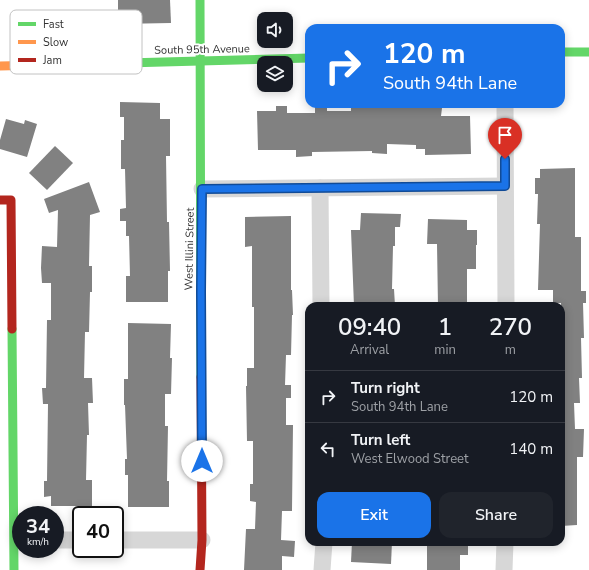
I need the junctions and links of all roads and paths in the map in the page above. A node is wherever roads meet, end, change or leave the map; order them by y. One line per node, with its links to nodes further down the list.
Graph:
1 (200, 0): 5 (street, West Illini Street)
2 (565, 52): 3 (street)
3 (589, 52)
4 (305, 58): 5 (street, South 95th Avenue)
5 (201, 61): 6 (street, South 95th Avenue); 12 (street, West Illini Street)
6 (142, 62)
7 (0, 66): 8 (street, South 95th Avenue)
8 (10, 66)
9 (505, 108): 10 (street)
10 (505, 186): 11 (street); 15 (street)
11 (320, 188): 12 (street); 14 (street)
12 (202, 189): 18 (street, West Illini Street)
13 (0, 200): 16 (street)
14 (321, 302)
15 (506, 302)
16 (16, 506)
17 (124, 540): 18 (street)
18 (202, 540): 23 (street, West Illini Street)
19 (324, 546): 24 (street)
20 (505, 546): 25 (street)
21 (15, 558): 22 (street)
22 (14, 570)
23 (200, 570)
24 (322, 570)
25 (504, 570)

